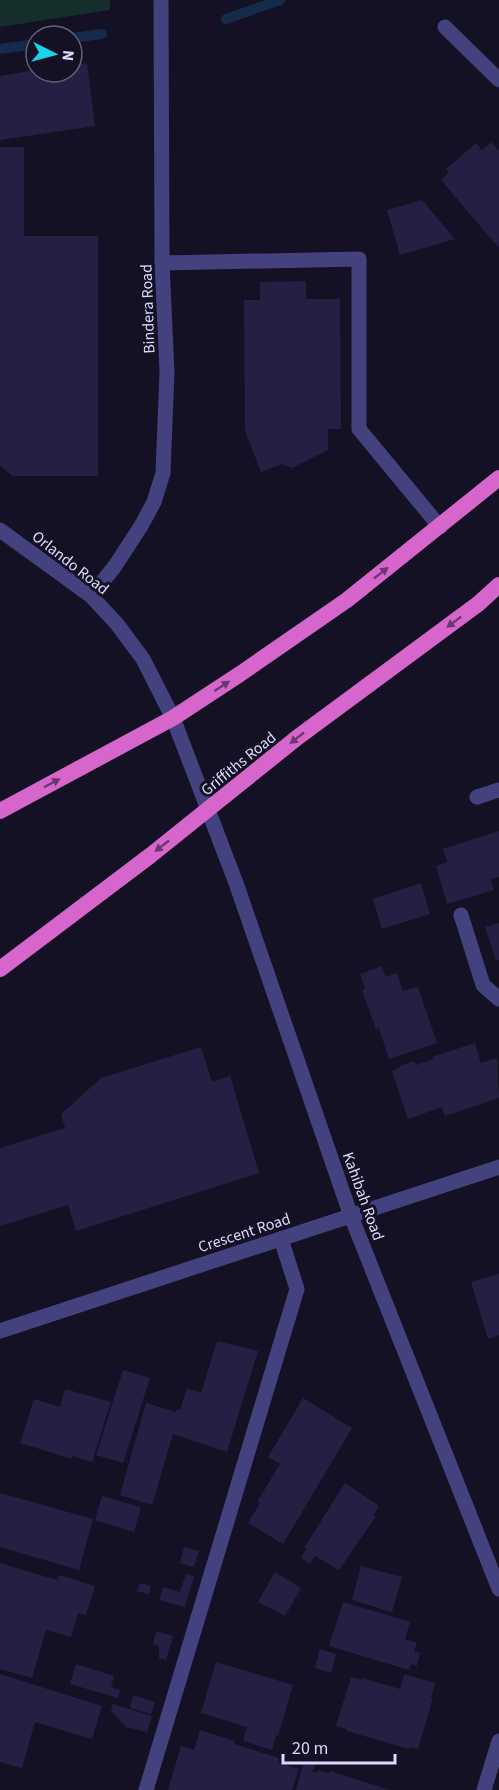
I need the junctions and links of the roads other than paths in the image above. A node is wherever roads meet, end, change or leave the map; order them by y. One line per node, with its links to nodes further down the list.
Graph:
1 (161, 0): 4 (street, Bindera Road)
2 (445, 27): 3 (street)
3 (499, 80)
4 (162, 263): 6 (street); 9 (street, Bindera Road)
5 (499, 478): 6 (highway)
6 (440, 527): 10 (highway, one-way to 6)
7 (0, 530): 9 (street, Orlando Road)
8 (499, 585): 13 (highway, Griffiths Road, one-way to 13)
9 (91, 596): 10 (street, Orlando Road)
10 (173, 718): 13 (street, Orlando Road); 14 (highway, one-way to 10)
11 (499, 790): 12 (street)
12 (477, 796)
13 (208, 810): 16 (highway, Griffiths Road, one-way to 16); 19 (street, Kahibah Road)
14 (0, 811)
15 (461, 915): 17 (street)
16 (0, 969)
17 (499, 999)
18 (499, 1167): 19 (street, Crescent Road)
19 (351, 1216): 20 (street, Crescent Road); 22 (street, Kahibah Road)
20 (281, 1239): 21 (street, Crescent Road); 24 (street)
21 (0, 1332)
22 (499, 1589)
23 (499, 1741): 25 (street)
24 (146, 1790)
25 (484, 1790)

